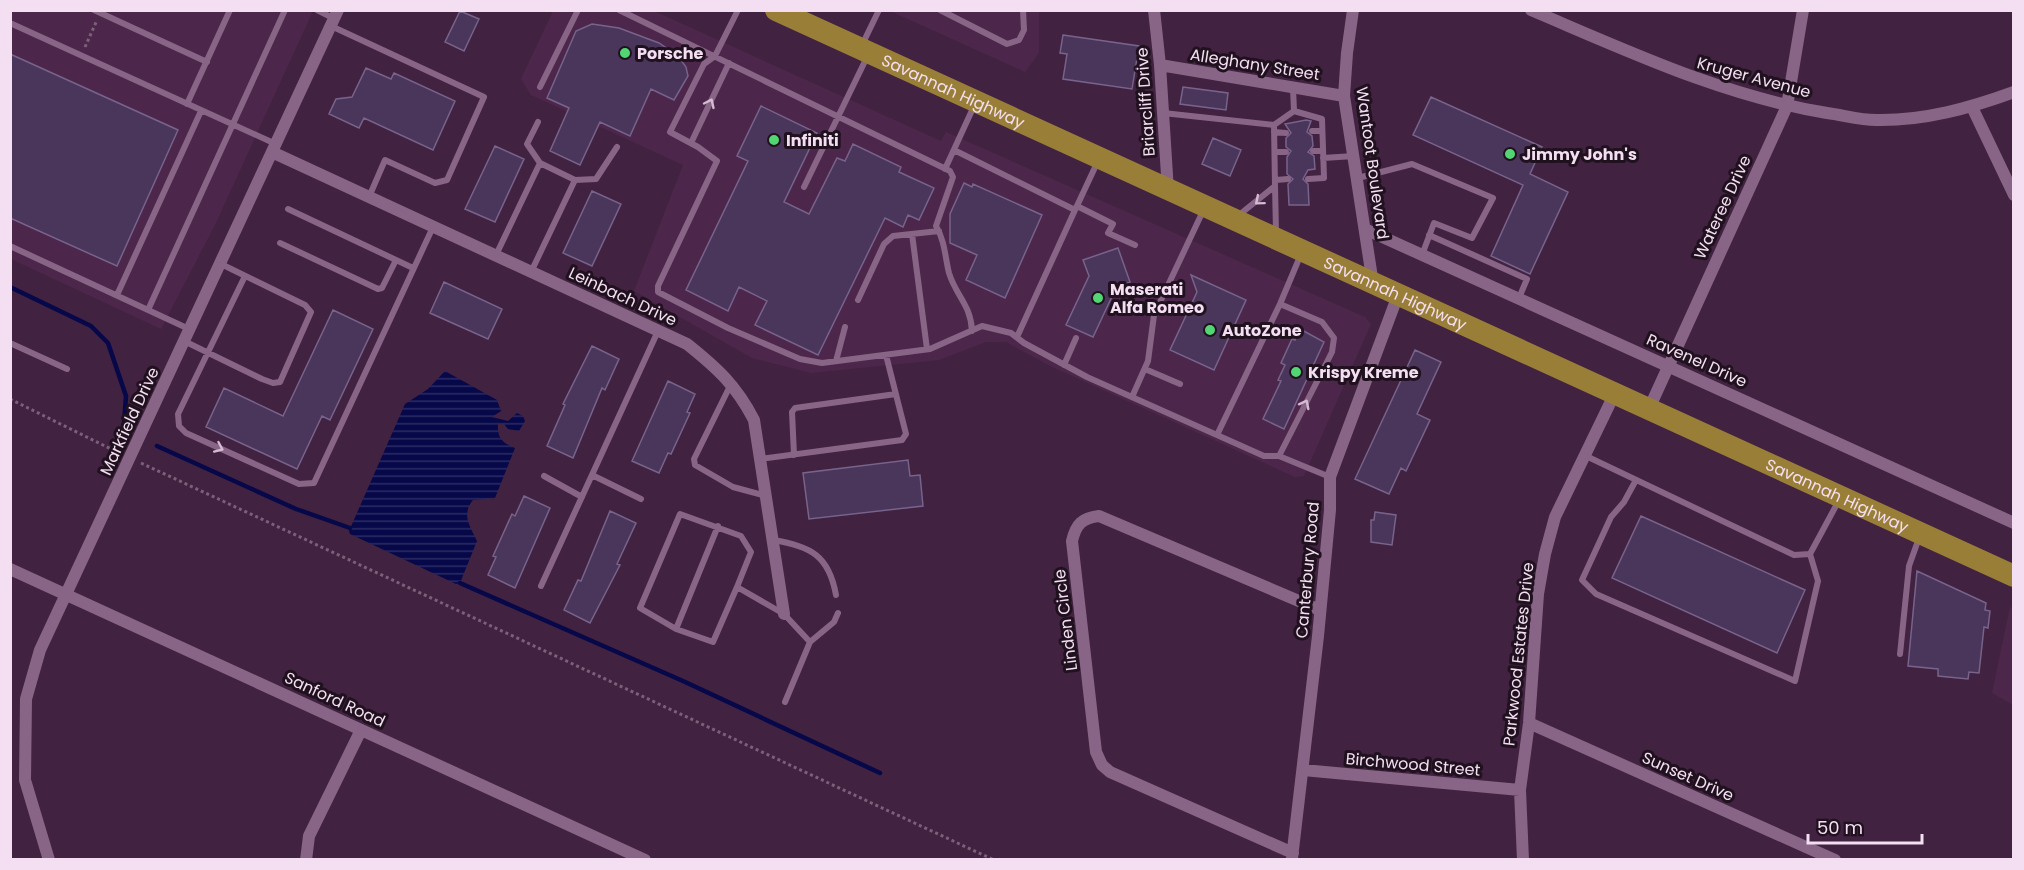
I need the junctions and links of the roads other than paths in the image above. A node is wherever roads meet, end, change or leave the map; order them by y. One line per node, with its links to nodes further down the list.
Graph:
1 (230, 10): 20 (lane)
2 (285, 10): 36 (lane)
3 (317, 10): 16 (lane)
4 (578, 10): 23 (lane)
5 (619, 10): 19 (lane)
6 (738, 10): 19 (lane)
7 (776, 10): 18 (highway, Savannah Highway)
8 (879, 10): 18 (lane)
9 (940, 10): 10 (lane)
10 (1023, 10)
11 (1154, 10): 22 (street, Briarcliff Drive)
12 (1353, 10): 26 (street, Wantoot Boulevard)
13 (1531, 10): 29 (street, Kruger Avenue)
14 (1803, 10): 29 (street, Wateree Drive)
15 (97, 12): 20 (lane)
16 (335, 18): 43 (street, Markfield Drive); 61 (lane)
17 (10, 23): 28 (lane)
18 (864, 51): 27 (highway, Savannah Highway); 34 (lane)
19 (715, 56): 21 (lane); 41 (lane)
20 (207, 62): 28 (lane)
21 (729, 63): 34 (lane); 41 (lane, one-way to 21)
22 (1160, 65): 24 (street, Alleghany Street); 33 (street, Briarcliff Drive)
23 (540, 87)
24 (1293, 87): 26 (street, Alleghany Street); 32 (lane)
25 (2013, 92): 30 (street, Kruger Avenue)
26 (1344, 96): 49 (street, Wantoot Boulevard)
27 (975, 103): 44 (lane); 50 (highway, Savannah Highway)
28 (187, 104): 31 (lane)
29 (1787, 106): 30 (street, Kruger Avenue); 102 (street, Wateree Drive)
30 (1972, 107): 60 (street)
31 (201, 111): 36 (lane); 85 (lane)
32 (1294, 111): 37 (lane); 39 (lane)
33 (1163, 113): 37 (lane); 59 (street, Briarcliff Drive)
34 (837, 116): 52 (lane); 58 (lane)
35 (538, 122): 51 (lane)
36 (233, 125): 43 (lane); 89 (lane)
37 (1274, 129): 40 (lane); 46 (lane)
38 (1312, 131): 39 (lane)
39 (1322, 131): 48 (lane)
40 (1286, 133)
41 (691, 143): 100 (lane)
42 (617, 147): 55 (lane)
43 (276, 149): 61 (street, Leinbach Drive); 79 (street, Markfield Drive)
44 (954, 150): 52 (lane); 62 (lane)
45 (1313, 151): 48 (lane)
46 (1275, 152): 47 (lane); 57 (lane)
47 (1286, 152)
48 (1323, 154): 49 (lane); 54 (lane)
49 (1354, 156): 53 (street, Wantoot Boulevard)
50 (1099, 160): 59 (highway, Savannah Highway); 62 (lane)
51 (540, 164): 55 (lane); 77 (lane)
52 (945, 169): 68 (lane)
53 (1358, 178): 67 (street, Wantoot Boulevard); 70 (lane)
54 (1308, 179)
55 (575, 180): 81 (lane)
56 (1288, 180): 57 (lane)
57 (1276, 183): 65 (lane, one-way to 65); 71 (lane)
58 (804, 187)
59 (1168, 192): 63 (highway, Savannah Highway)
60 (2013, 195)
61 (369, 197): 66 (street, Leinbach Drive)
62 (1076, 208): 73 (lane); 94 (lane)
63 (1205, 208): 65 (highway, Savannah Highway); 104 (lane)
64 (288, 209): 78 (lane)
65 (1230, 219): 71 (highway, Savannah Highway)
66 (433, 227): 77 (street, Leinbach Drive); 80 (lane)
67 (1366, 230): 76 (street, Ravenel Drive); 83 (street, Wantoot Boulevard)
68 (939, 231): 69 (lane); 92 (lane)
69 (912, 234): 87 (lane); 97 (lane)
70 (1429, 235): 76 (lane); 86 (lane)
71 (1276, 241): 75 (highway, Savannah Highway)
72 (280, 243): 78 (lane)
73 (1135, 244)
74 (10, 246): 85 (lane)
75 (1301, 253): 83 (highway, Savannah Highway); 88 (lane)
76 (1422, 255): 86 (street, Ravenel Drive)
77 (496, 256): 81 (street, Leinbach Drive)
78 (396, 260): 80 (lane)
79 (221, 264): 82 (lane); 93 (street, Markfield Drive)
80 (413, 268): 98 (lane, one-way to 80)
81 (531, 272): 91 (street, Leinbach Drive)
82 (245, 276): 98 (lane); 98 (lane)
83 (1374, 285): 84 (highway, Savannah Highway)
84 (1398, 295): 108 (highway, Savannah Highway); 118 (street, Canterbury Road)
85 (117, 296): 89 (lane)
86 (1519, 298): 102 (street, Ravenel Drive)
87 (858, 300)
88 (1280, 304): 111 (lane); 113 (lane, one-way to 88)
89 (148, 310): 93 (lane)
90 (845, 327): 100 (lane)
91 (658, 331): 105 (street, Leinbach Drive); 116 (lane)
92 (972, 331): 94 (lane); 97 (lane)
93 (187, 335): 98 (lane); 133 (street, Markfield Drive)
94 (1017, 337): 101 (lane)
95 (1076, 338): 101 (lane)
96 (10, 343): 103 (lane)
97 (927, 349): 99 (lane)
98 (208, 352)
99 (886, 354): 100 (lane); 107 (lane)
100 (836, 361)
101 (1064, 364): 109 (lane)
102 (1667, 364): 110 (street, Wateree Drive); 124 (street, Ravenel Drive)
103 (67, 369)
104 (1145, 369): 106 (lane); 109 (lane)
105 (731, 383): 115 (street, Leinbach Drive); 120 (lane)
106 (1180, 384)
107 (896, 394): 112 (lane); 112 (lane)
108 (1614, 395): 110 (highway, Savannah Highway); 114 (street, Parkwood Estates Drive)
109 (1132, 397): 111 (lane)
110 (1648, 411): 122 (highway, Savannah Highway)
111 (1217, 435): 113 (lane)
112 (794, 455): 115 (lane)
113 (1279, 456): 118 (lane)
114 (1586, 456): 119 (lane); 142 (street, Parkwood Estates Drive)
115 (760, 459): 120 (street, Leinbach Drive)
116 (592, 475): 121 (lane); 123 (lane)
117 (544, 476): 121 (lane)
118 (1330, 477): 135 (street, Canterbury Road)
119 (1636, 480): 128 (lane); 128 (lane)
120 (766, 496): 127 (street, Leinbach Drive)
121 (582, 497): 131 (lane)
122 (1840, 498): 126 (highway, Savannah Highway); 128 (lane)
123 (641, 499)
124 (2013, 523)
125 (718, 526): 132 (lane); 138 (lane); 138 (lane)
126 (1920, 535): 130 (highway, Savannah Highway); 140 (lane)
127 (772, 539): 134 (lane); 136 (street, Leinbach Drive)
128 (1810, 554)
129 (10, 569): 133 (street, Sanford Road)
130 (2013, 576)
131 (542, 586)
132 (736, 587): 136 (lane); 138 (lane)
133 (65, 594): 143 (street, Sanford Road); 147 (street, Markfield Drive)
134 (836, 595)
135 (1320, 610): 144 (street, Canterbury Road); 146 (street, Linden Circle)
136 (784, 614): 139 (lane)
137 (838, 614): 139 (lane)
138 (676, 628)
139 (810, 642): 141 (lane)
140 (1900, 654)
141 (785, 702)
142 (1528, 723): 145 (street, Parkwood Estates Drive); 151 (street, Sunset Drive)
143 (362, 730): 148 (street); 149 (street, Sanford Road)
144 (1303, 770): 145 (street, Birchwood Street); 146 (street, Canterbury Road)
145 (1520, 790): 150 (street, Parkwood Estates Drive)
146 (1292, 856)
147 (49, 860)
148 (306, 860)
149 (645, 860)
150 (1523, 860)
151 (1835, 860)

